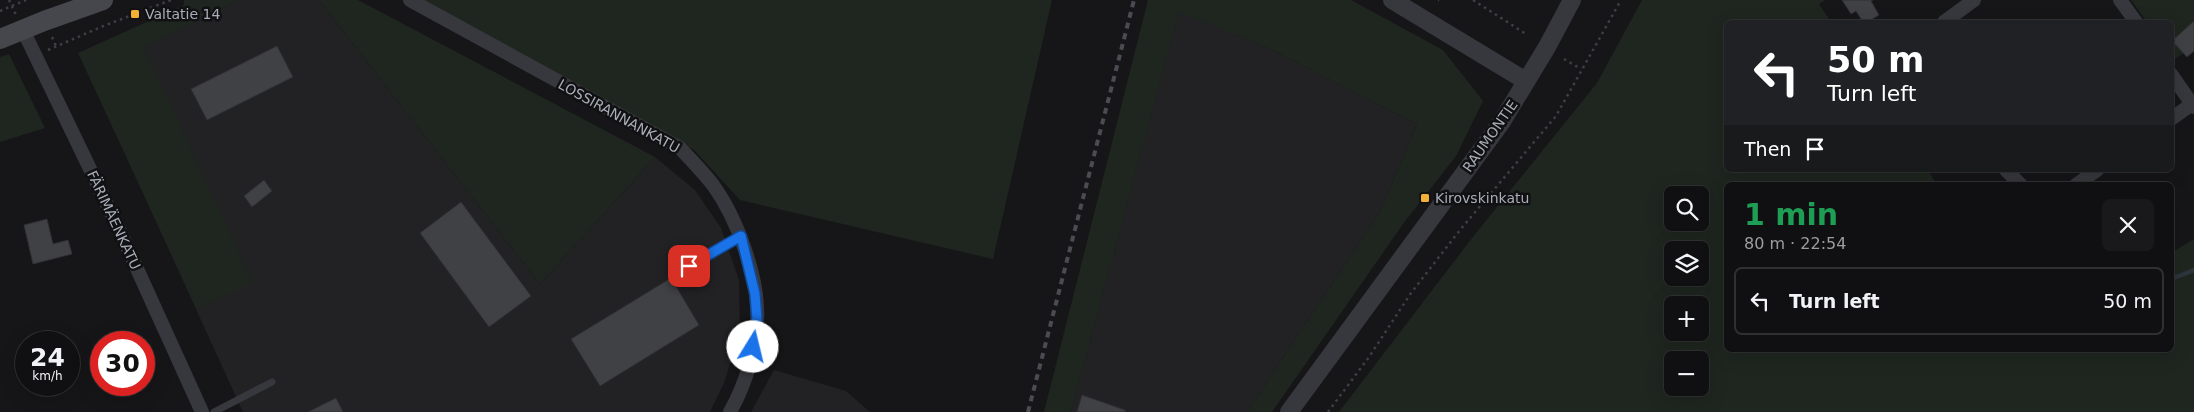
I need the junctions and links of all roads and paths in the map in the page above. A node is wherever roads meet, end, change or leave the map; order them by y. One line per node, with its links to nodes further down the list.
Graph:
1 (26, 0): 11 (path)
2 (103, 0): 14 (main road)
3 (171, 0): 17 (path)
4 (410, 0): 28 (street, LOSSIRANNANKATU)
5 (1392, 0): 21 (street)
6 (1473, 0): 15 (path)
7 (1572, 0): 21 (street)
8 (1621, 0): 19 (path)
9 (1974, 0): 12 (street)
10 (2120, 0): 13 (street)
11 (0, 11)
12 (1947, 20)
13 (2135, 20)
14 (23, 30): 16 (main road); 31 (street, FÄRIMÄENKATU)
15 (1526, 34)
16 (0, 39)
17 (56, 46)
18 (1564, 59): 19 (path)
19 (1581, 69): 35 (path)
20 (2174, 78): 22 (street)
21 (1526, 81): 34 (street, RAUMONTIE)
22 (2193, 106): 23 (street)
23 (2174, 117)
24 (2008, 172): 26 (street)
25 (2094, 172): 27 (street)
26 (2018, 182)
27 (2080, 182)
28 (741, 236): 29 (lane); 33 (street, LOSSIRANNANKATU)
29 (689, 266)
30 (272, 382): 32 (lane)
31 (202, 412)
32 (214, 412)
33 (730, 412)
34 (1289, 412)
35 (1328, 412)

